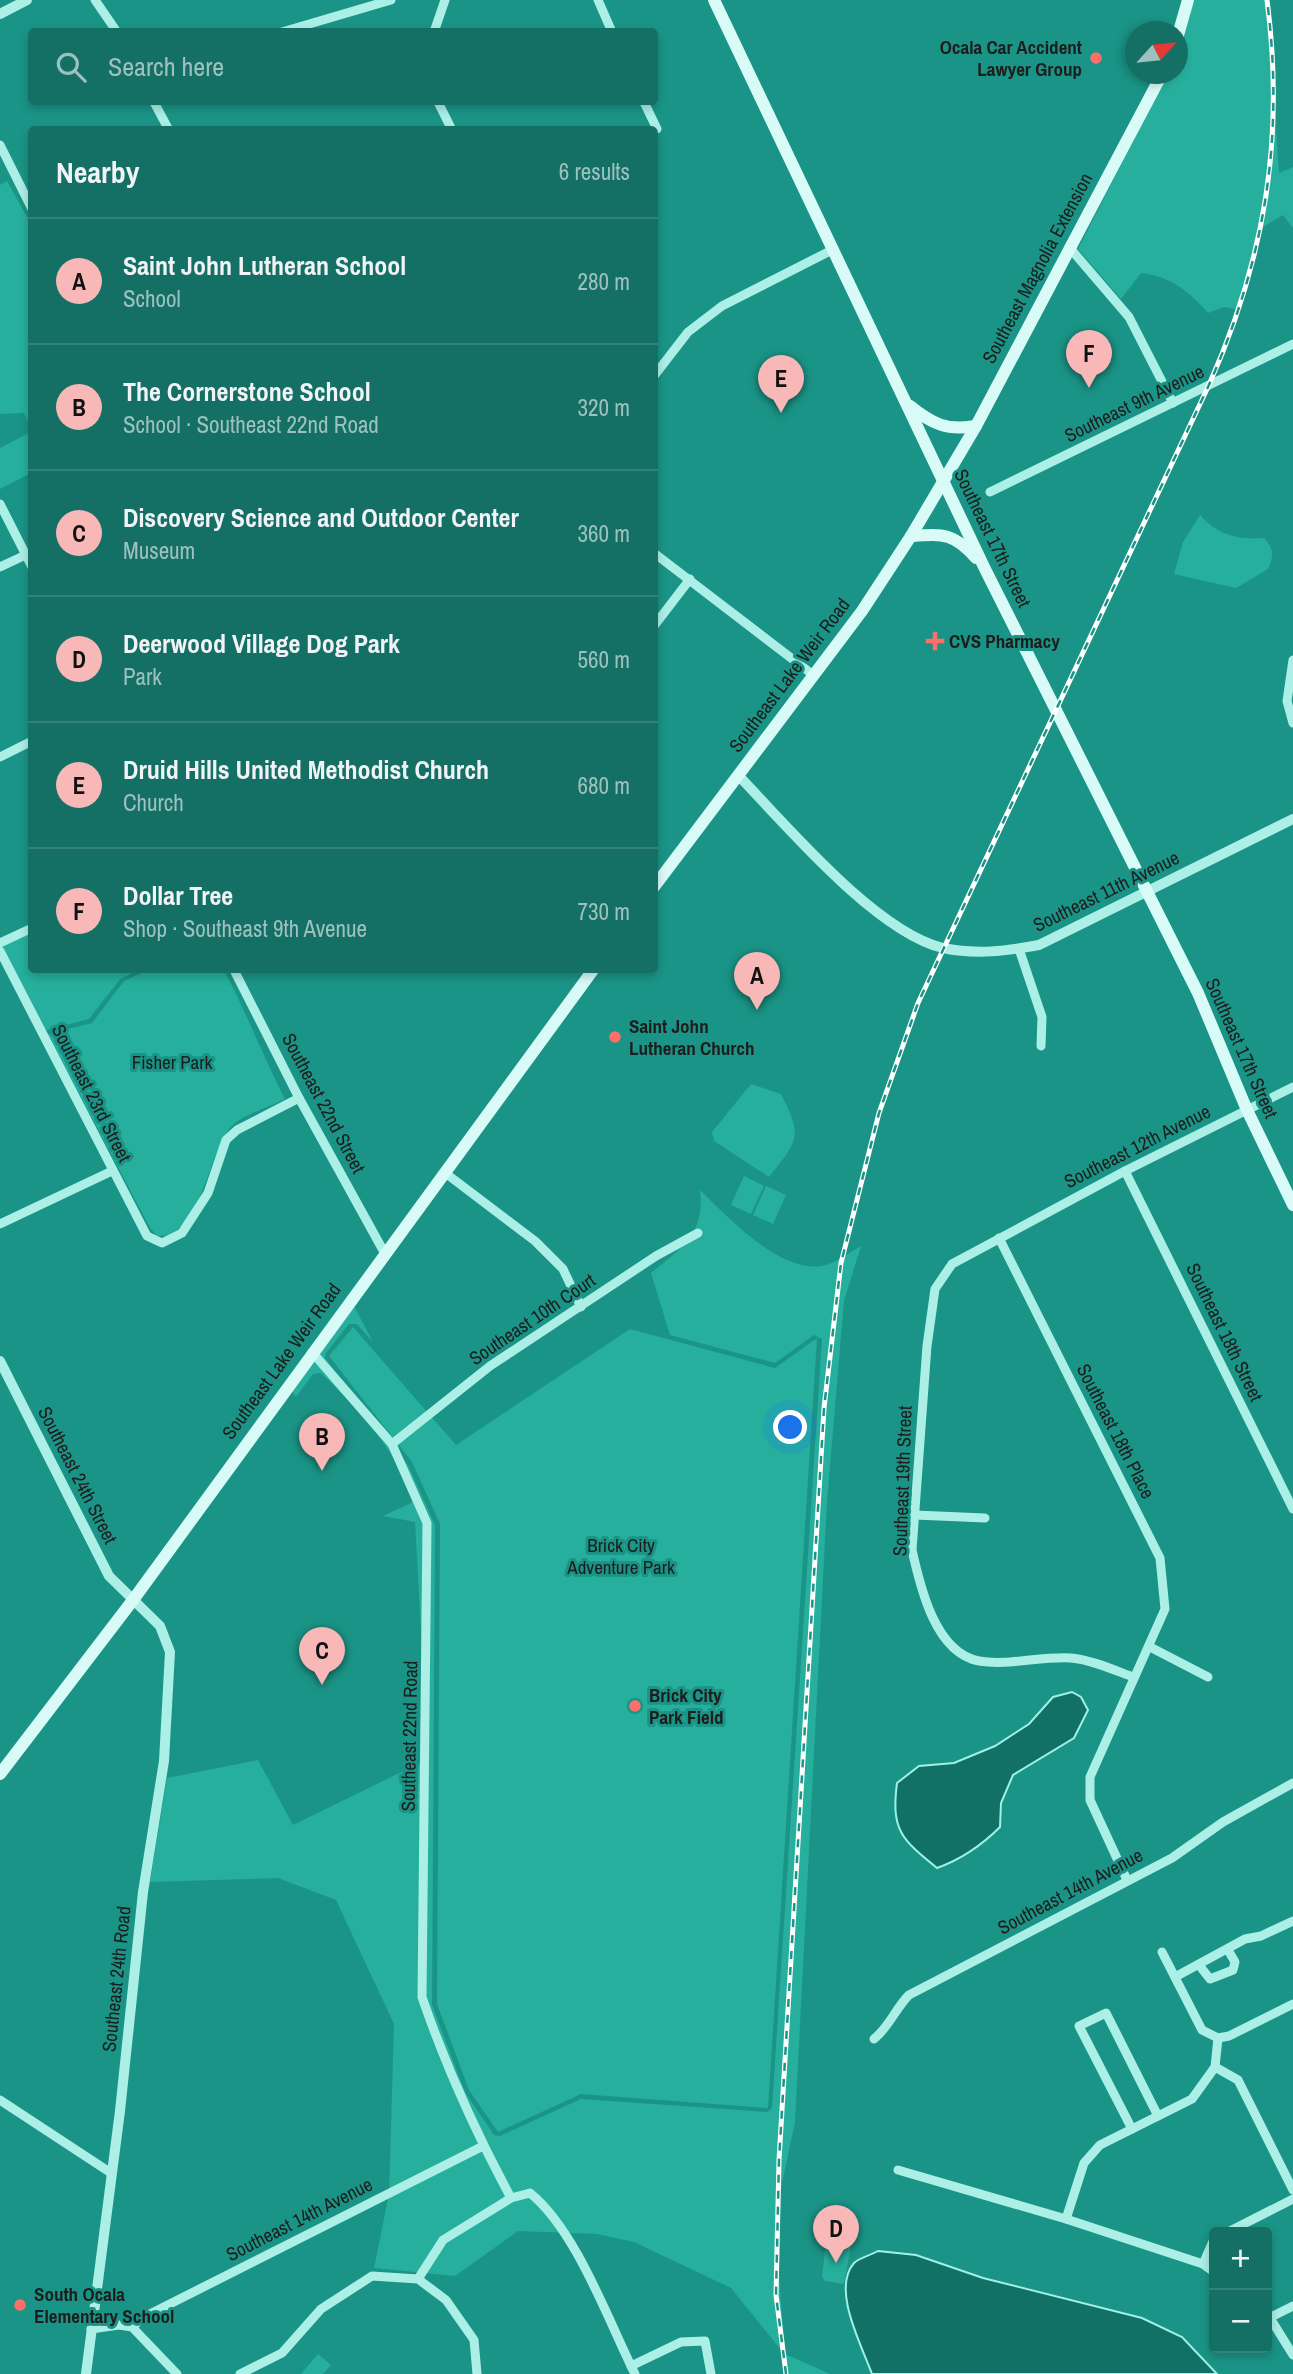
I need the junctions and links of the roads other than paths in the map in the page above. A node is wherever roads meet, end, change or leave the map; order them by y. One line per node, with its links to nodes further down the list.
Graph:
1 (27, 0): 8 (street)
2 (95, 0): 10 (street)
3 (391, 0): 11 (street)
4 (445, 0): 12 (street)
5 (598, 0): 13 (street)
6 (714, 0): 24 (main road, Southeast 17th Street)
7 (1188, 0): 9 (main road)
8 (0, 14)
9 (1182, 21)
10 (114, 28)
11 (296, 28)
12 (435, 28)
13 (610, 28)
14 (1157, 84): 23 (main road, Southeast Magnolia Extension)
15 (156, 105): 18 (street)
16 (440, 105): 19 (street)
17 (645, 105): 20 (street)
18 (167, 126)
19 (450, 126)
20 (654, 126)
21 (0, 145): 22 (street)
22 (28, 201)
23 (1069, 247): 28 (street); 29 (main road, Southeast Magnolia Extension)
24 (834, 249): 26 (street); 27 (main road, Southeast 17th Street)
25 (1293, 344): 28 (street, Southeast 9th Avenue)
26 (658, 371)
27 (906, 402): 29 (main road); 30 (main road, Southeast 17th Street)
28 (1173, 404): 31 (street, Southeast 9th Avenue)
29 (976, 426): 30 (main road, Southeast Magnolia Extension)
30 (943, 478): 33 (main road, Southeast Lake Weir Road); 37 (main road, Southeast 17th Street)
31 (990, 492)
32 (0, 504): 34 (street)
33 (911, 536): 37 (main road); 41 (main road, Southeast Lake Weir Road)
34 (28, 553): 36 (street)
35 (658, 556): 38 (street)
36 (0, 567)
37 (985, 569): 48 (main road, Southeast 17th Street)
38 (690, 579): 39 (street); 41 (street)
39 (658, 621)
40 (1293, 660): 42 (street)
41 (812, 674): 45 (main road, Southeast Lake Weir Road)
42 (1293, 723)
43 (28, 743): 44 (street)
44 (0, 757)
45 (738, 775): 47 (main road, Southeast Lake Weir Road); 51 (street, Southeast 11th Avenue)
46 (1293, 819): 48 (street, Southeast 11th Avenue)
47 (658, 882)
48 (1146, 891): 51 (street, Southeast 11th Avenue); 58 (main road, Southeast 17th Street)
49 (28, 930): 50 (street)
50 (0, 943)
51 (1019, 949): 55 (street)
52 (0, 951): 59 (street, Southeast 23rd Street)
53 (236, 973): 57 (street, Southeast 22nd Street)
54 (591, 973): 61 (main road, Southeast Lake Weir Road)
55 (1041, 1046)
56 (1293, 1087): 58 (street, Southeast 12th Avenue)
57 (299, 1097): 59 (street, Southeast 23rd Street); 66 (street, Southeast 22nd Street)
58 (1247, 1110): 60 (street, Southeast 12th Avenue); 62 (main road, Southeast 17th Street)
59 (111, 1171): 63 (street)
60 (1125, 1171): 65 (street, Southeast 12th Avenue); 71 (street, Southeast 18th Street)
61 (443, 1172): 66 (main road, Southeast Lake Weir Road); 67 (street)
62 (1293, 1205)
63 (0, 1224)
64 (698, 1233): 67 (street, Southeast 10th Court)
65 (999, 1238): 72 (street, Southeast 19th Street); 75 (street, Southeast 18th Place)
66 (384, 1252): 68 (main road, Southeast Lake Weir Road)
67 (581, 1307): 70 (street, Southeast 10th Court)
68 (312, 1352): 70 (street, Southeast 22nd Road); 74 (main road, Southeast Lake Weir Road)
69 (0, 1361): 74 (street, Southeast 24th Street)
70 (392, 1444): 93 (street, Southeast 22nd Road)
71 (1293, 1508)
72 (915, 1515): 73 (street); 76 (street, Southeast 19th Street)
73 (985, 1518)
74 (133, 1600): 78 (main road, Southeast Lake Weir Road); 95 (street, Southeast 24th Road)
75 (1150, 1647): 76 (street, Southeast 18th Place); 77 (street)
76 (1133, 1677): 80 (street, Southeast 18th Place)
77 (1208, 1677)
78 (0, 1774)
79 (1293, 1783): 80 (street, Southeast 14th Avenue)
80 (1127, 1880): 88 (street, Southeast 14th Avenue)
81 (1293, 1921): 82 (street)
82 (1228, 1950): 84 (street); 84 (street)
83 (1162, 1952): 85 (street)
84 (1199, 1965): 85 (street)
85 (1175, 1977): 87 (street)
86 (1293, 2004): 87 (street)
87 (1218, 2038): 89 (street)
88 (874, 2039)
89 (1215, 2067): 91 (street); 96 (street)
90 (0, 2100): 95 (street)
91 (1158, 2116): 92 (street); 92 (street)
92 (1132, 2129): 99 (street)
93 (483, 2146): 97 (street, Southeast 22nd Road); 108 (street, Southeast 14th Avenue)
94 (898, 2170): 99 (street)
95 (111, 2173): 109 (street, Southeast 24th Road)
96 (1293, 2190)
97 (511, 2198): 104 (street); 111 (street)
98 (1293, 2199): 100 (street)
99 (1066, 2219): 102 (street)
100 (1238, 2227)
101 (1209, 2250): 102 (street)
102 (1203, 2264): 103 (street)
103 (1209, 2268)
104 (418, 2279): 114 (street); 115 (street)
105 (1293, 2306): 106 (street)
106 (1272, 2314)
107 (1272, 2320): 110 (street)
108 (132, 2326): 109 (street); 113 (street)
109 (91, 2329): 112 (street, Southeast 24th Road)
110 (1293, 2355)
111 (633, 2370): 116 (street)
112 (86, 2374)
113 (177, 2374)
114 (240, 2374)
115 (477, 2374)
116 (711, 2374)

